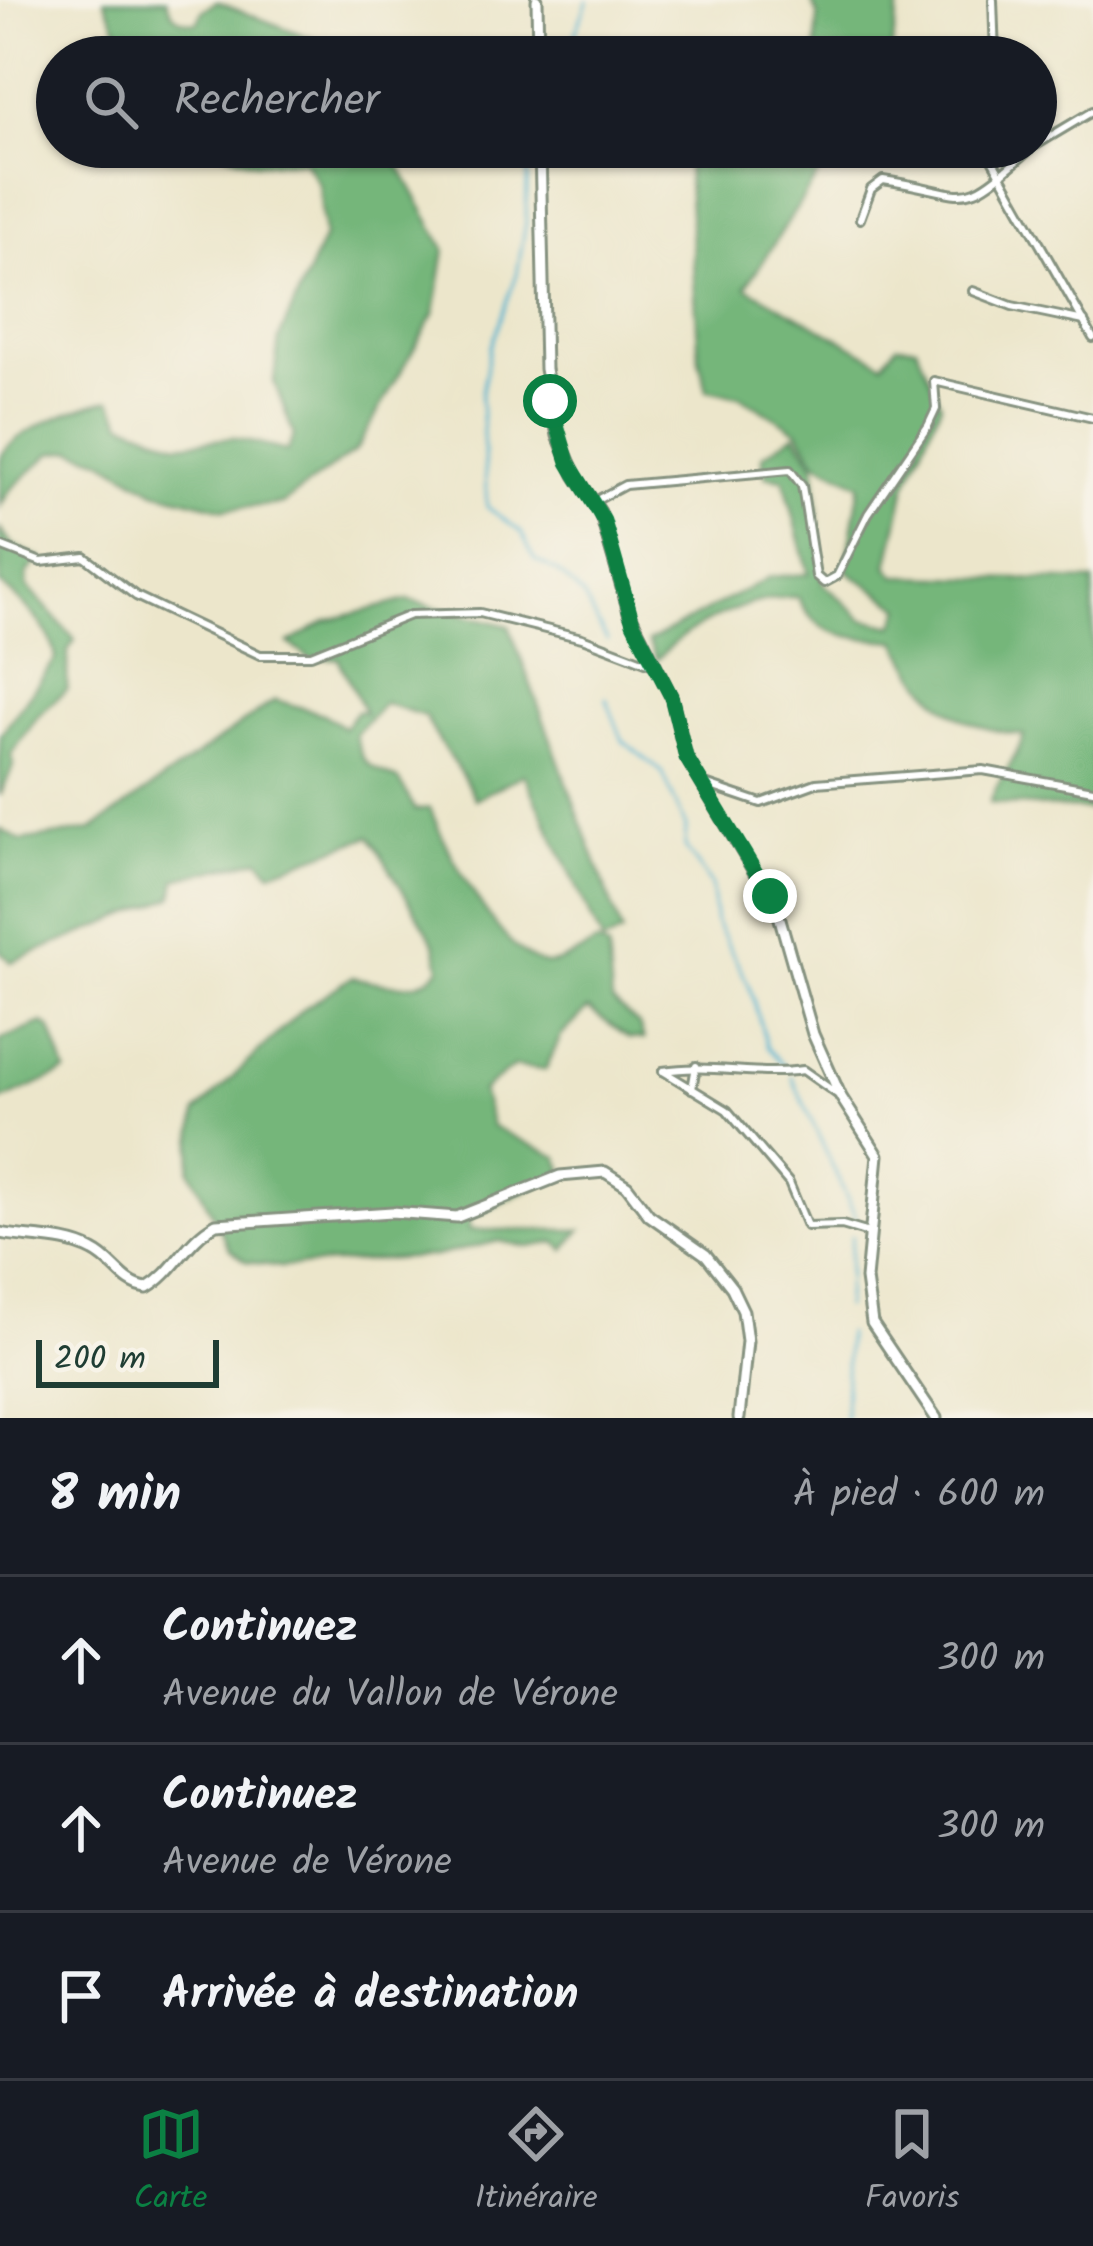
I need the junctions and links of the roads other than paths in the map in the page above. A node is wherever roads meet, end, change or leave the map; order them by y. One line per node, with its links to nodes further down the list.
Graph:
1 (538, 0): 3 (main road)
2 (993, 0): 4 (street)
3 (538, 36)
4 (994, 36)
5 (1093, 111): 6 (street)
6 (1057, 133)
7 (540, 168): 16 (main road)
8 (994, 168): 10 (street)
9 (1010, 168): 10 (street)
10 (999, 178): 11 (street); 13 (street)
11 (860, 218)
12 (974, 291): 13 (street)
13 (1084, 321): 14 (street)
14 (1093, 337)
15 (1093, 418): 16 (street)
16 (595, 501): 18 (main road)
17 (0, 546): 18 (street)
18 (652, 661): 19 (main road)
19 (702, 783): 20 (street); 23 (main road)
20 (1093, 790)
21 (696, 1066): 22 (street); 22 (street); 23 (street)
22 (692, 1089): 25 (street)
23 (841, 1096): 25 (main road)
24 (0, 1233): 26 (main road)
25 (869, 1233): 27 (main road)
26 (739, 1418)
27 (936, 1418)

